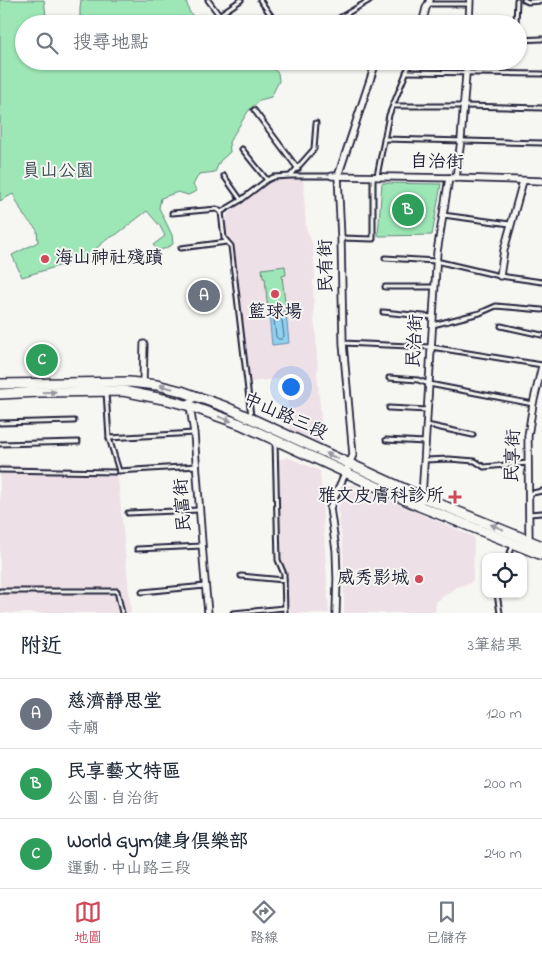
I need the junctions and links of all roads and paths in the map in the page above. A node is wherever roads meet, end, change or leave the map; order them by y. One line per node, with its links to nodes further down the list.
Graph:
1 (208, 0): 10 (lane)
2 (241, 0): 10 (lane)
3 (260, 0): 11 (lane)
4 (370, 0): 12 (lane)
5 (517, 0): 15 (lane)
6 (524, 0): 7 (lane)
7 (542, 1)
8 (429, 2): 9 (lane); 13 (street)
9 (470, 2): 14 (street)
10 (219, 14)
11 (271, 15)
12 (344, 15)
13 (424, 15)
14 (469, 15)
15 (516, 15)
16 (527, 40): 17 (lane)
17 (542, 40)
18 (373, 70): 35 (street, 民有街)
19 (467, 70): 21 (street)
20 (406, 72): 21 (lane); 23 (lane)
21 (467, 74): 22 (lane); 24 (street)
22 (542, 74)
23 (393, 106): 24 (lane); 28 (lane)
24 (464, 106): 25 (lane); 29 (street)
25 (542, 108)
26 (254, 110): 32 (lane)
27 (316, 123): 32 (lane)
28 (384, 139): 29 (lane); 36 (lane)
29 (461, 140): 30 (lane); 38 (street)
30 (542, 143)
31 (242, 149): 39 (lane)
32 (298, 168): 34 (lane)
33 (224, 176): 42 (lane)
34 (291, 176): 35 (lane); 39 (lane)
35 (335, 176): 36 (street, 自治街); 47 (street, 民有街)
36 (375, 177): 37 (street, 自治街); 47 (lane)
37 (449, 178): 38 (street, 自治街); 45 (street, 民治街)
38 (456, 178): 40 (street, 自治街)
39 (267, 180): 42 (lane)
40 (523, 180): 41 (street, 自治街); 46 (street)
41 (542, 181)
42 (241, 200): 43 (lane)
43 (221, 212): 44 (lane); 48 (lane)
44 (172, 213)
45 (443, 215): 46 (lane); 51 (street, 民治街)
46 (511, 224): 52 (street)
47 (341, 238): 62 (street, 民有街)
48 (228, 242): 49 (lane); 77 (lane)
49 (181, 248)
50 (385, 258): 51 (lane)
51 (436, 261): 52 (lane); 55 (street, 民治街)
52 (500, 276): 53 (lane)
53 (542, 282)
54 (385, 287): 55 (lane)
55 (435, 287): 58 (street, 民治街)
56 (542, 310): 59 (lane)
57 (383, 312): 58 (lane)
58 (433, 317): 59 (street, 民治街)
59 (432, 326): 64 (street, 民治街)
60 (500, 326): 61 (lane)
61 (542, 335)
62 (344, 343): 64 (lane); 91 (street, 民有街)
63 (144, 344): 68 (street)
64 (431, 347): 65 (lane); 69 (street, 民治街)
65 (542, 366): 73 (street, 民享街)
66 (389, 378): 69 (lane)
67 (0, 384): 68 (main road, 中山路三段)
68 (142, 384): 72 (main road, 中山路三段, one-way to 68)
69 (429, 384): 73 (lane); 76 (street, 民治街)
70 (106, 391): 71 (main road, 中山路三段, one-way to 70); 74 (main road, 中山路三段); 83 (lane)
71 (0, 394)
72 (194, 395): 74 (street, 民富街); 77 (main road, 中山路三段)
73 (533, 404): 90 (street, 民享街)
74 (190, 406): 81 (street, 民富街); 84 (main road, 中山路三段, one-way to 84)
75 (389, 408): 76 (lane)
76 (427, 410): 80 (street, 民治街)
77 (251, 419): 91 (main road, 中山路三段, one-way to 77)
78 (74, 421): 79 (lane)
79 (0, 424)
80 (426, 425): 82 (lane); 87 (street, 民治街)
81 (194, 433): 83 (lane); 92 (street, 民富街)
82 (473, 435)
83 (109, 438): 92 (lane)
84 (275, 440): 95 (main road, 中山路三段); 111 (lane)
85 (386, 440): 87 (lane)
86 (78, 442): 88 (lane)
87 (425, 442): 89 (street, 民治街)
88 (0, 444)
89 (424, 460): 90 (lane); 98 (street, 民治街)
90 (528, 463): 97 (street, 民享街)
91 (350, 464): 95 (street, 民有街); 98 (main road, 中山路三段)
92 (197, 466): 99 (street, 民富街)
93 (0, 470): 94 (lane)
94 (114, 472)
95 (346, 473): 98 (main road, 中山路三段); 122 (street, 民有街)
96 (542, 491): 97 (lane)
97 (528, 494): 102 (street, 民享街)
98 (420, 501): 103 (main road, 中山路三段); 104 (main road, 中山路三段, one-way to 98)
99 (200, 510): 100 (lane); 105 (street, 民富街)
100 (128, 513)
101 (542, 513): 102 (lane)
102 (528, 514): 104 (street, 民享街)
103 (514, 544): 104 (main road, 中山路三段); 108 (lane)
104 (527, 544): 106 (main road, 中山路三段); 109 (main road, 中山路三段)
105 (202, 546): 107 (lane); 112 (street, 民富街)
106 (542, 546)
107 (137, 550)
108 (510, 553)
109 (542, 555)
110 (241, 576): 111 (lane)
111 (284, 580): 117 (lane)
112 (205, 586): 114 (lane); 119 (street, 民富街)
113 (0, 591): 115 (lane); 118 (lane)
114 (142, 592)
115 (0, 597)
116 (498, 598): 123 (lane)
117 (284, 608): 120 (lane); 121 (lane)
118 (122, 613)
119 (208, 613)
120 (233, 613)
121 (285, 613)
122 (336, 613)
123 (500, 613)

